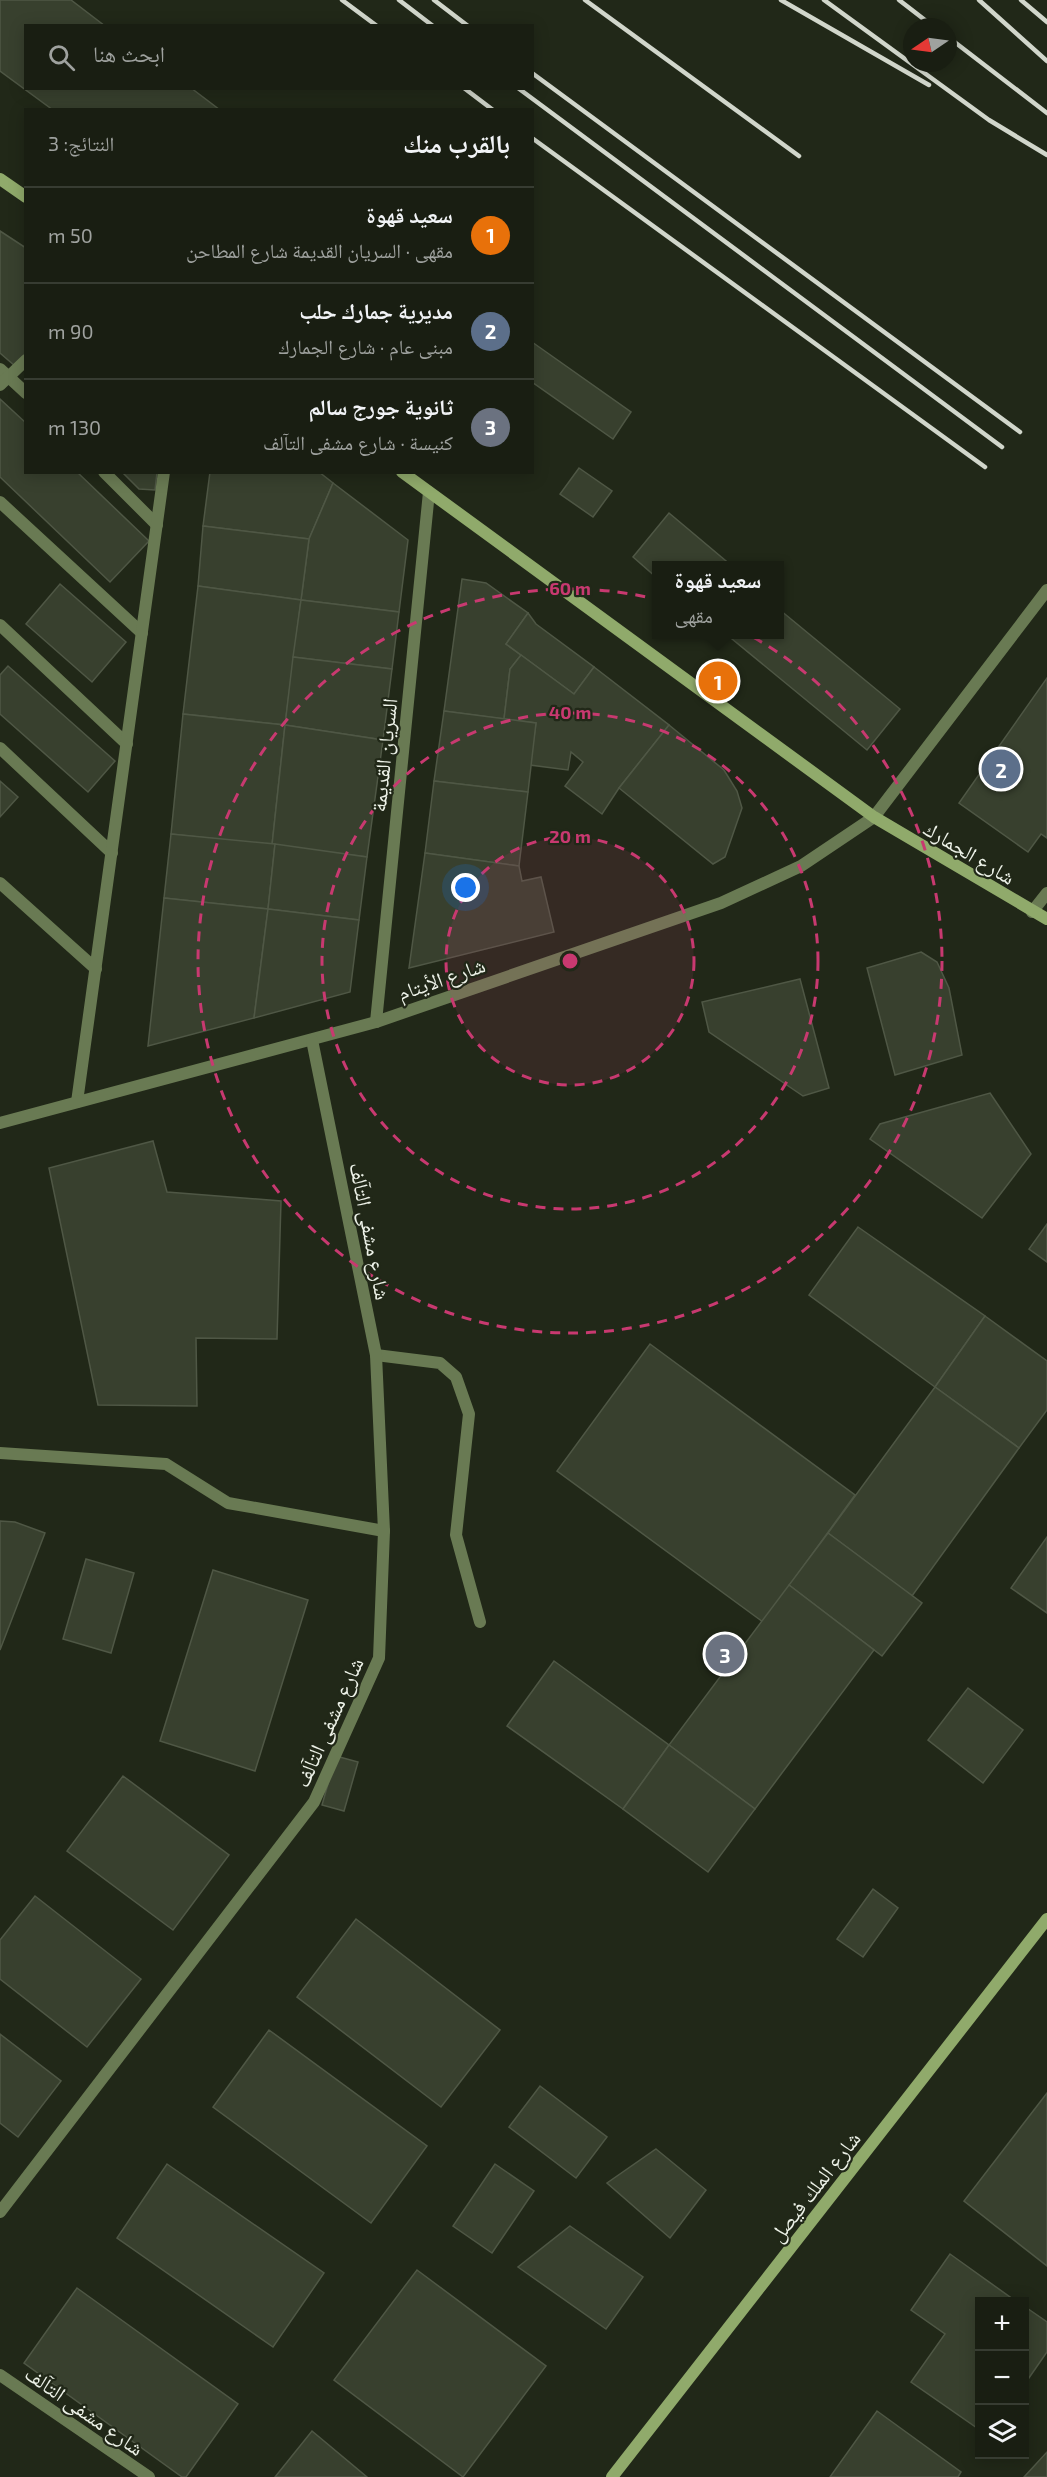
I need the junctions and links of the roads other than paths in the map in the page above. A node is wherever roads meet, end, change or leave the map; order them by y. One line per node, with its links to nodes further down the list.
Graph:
1 (0, 179): 2 (street)
2 (24, 196)
3 (24, 361): 4 (street)
4 (3, 377): 5 (street)
5 (24, 392)
6 (106, 474): 11 (street)
7 (164, 474): 11 (street)
8 (405, 474): 9 (street, شارع الجمارك)
9 (429, 492): 17 (street, شارع الجمارك); 24 (street, السريان القديمة)
10 (0, 502): 14 (street)
11 (157, 525): 14 (street)
12 (1047, 590): 17 (street, شارع الأيتام)
13 (0, 625): 15 (street)
14 (142, 633): 15 (street)
15 (127, 744): 18 (street)
16 (0, 748): 18 (street)
17 (874, 817): 21 (street, شارع الجمارك); 24 (street, شارع الأيتام)
18 (112, 853): 23 (street)
19 (0, 883): 23 (street)
20 (1047, 893): 21 (street)
21 (1032, 912): 22 (street, شارع الجمارك)
22 (1047, 919)
23 (96, 969): 26 (street)
24 (376, 1022): 25 (street, شارع الأيتام)
25 (312, 1040): 26 (street, شارع الأيتام); 28 (street, شارع مشفى التآلف)
26 (77, 1102): 27 (street, شارع الأيتام)
27 (0, 1123)
28 (376, 1355): 30 (street, شارع مشفى التآلف); 31 (street)
29 (0, 1453): 30 (street)
30 (384, 1531): 33 (street, شارع مشفى التآلف)
31 (480, 1622)
32 (1047, 1919): 36 (street, شارع الملك فيصل)
33 (0, 2212)
34 (0, 2375): 35 (street, شارع مشفى التآلف)
35 (149, 2477)
36 (612, 2477)

